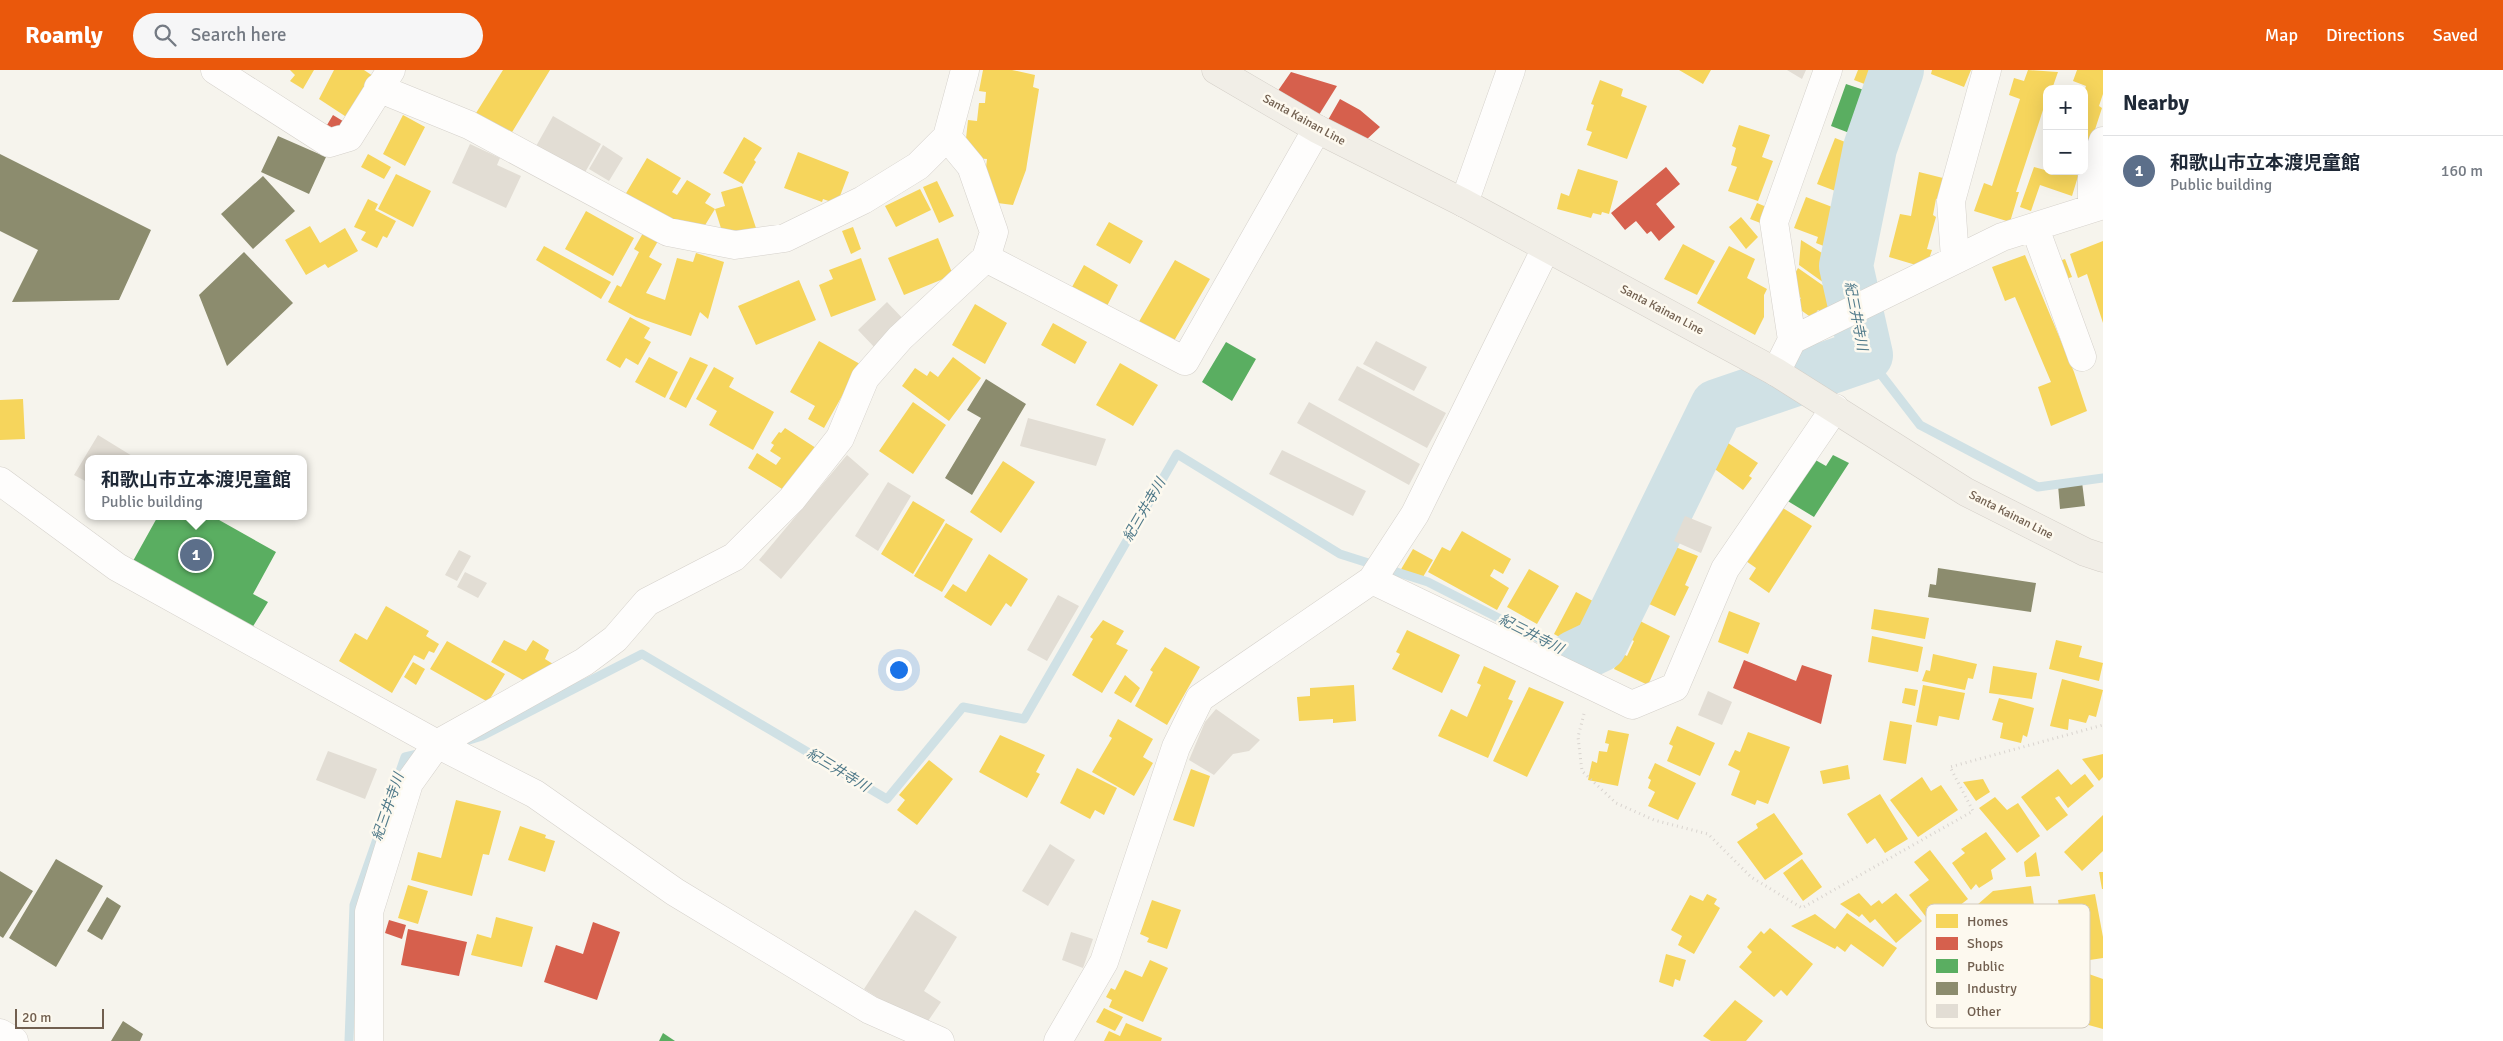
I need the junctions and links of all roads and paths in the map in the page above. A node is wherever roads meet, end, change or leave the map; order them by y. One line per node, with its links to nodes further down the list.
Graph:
1 (214, 70): 7 (street)
2 (965, 70): 9 (street)
3 (1216, 70): 8 (main road, Santa Kainan Line)
4 (1511, 70): 11 (street)
5 (1828, 70): 17 (street)
6 (1987, 70): 16 (street)
7 (384, 79): 9 (street)
8 (1317, 130): 11 (main road, Santa Kainan Line); 15 (street)
9 (947, 137): 15 (street)
10 (2103, 141): 12 (street)
11 (1464, 203): 14 (main road, Santa Kainan Line)
12 (2098, 207): 13 (street)
13 (2034, 228): 16 (street); 18 (street)
14 (1546, 248): 19 (main road, Santa Kainan Line); 23 (street)
15 (986, 258): 26 (street)
16 (1955, 258): 17 (street)
17 (1792, 340): 19 (street)
18 (2082, 357)
19 (1776, 372): 20 (main road, Santa Kainan Line)
20 (1835, 408): 22 (main road, Santa Kainan Line); 24 (street)
21 (0, 481): 26 (street)
22 (2103, 558)
23 (1372, 580): 24 (street); 31 (street)
24 (1590, 686): 25 (path)
25 (2103, 725)
26 (437, 744): 29 (street); 30 (street)
27 (0, 1033): 28 (street)
28 (14, 1041)
29 (369, 1041)
30 (940, 1041)
31 (1058, 1041)

